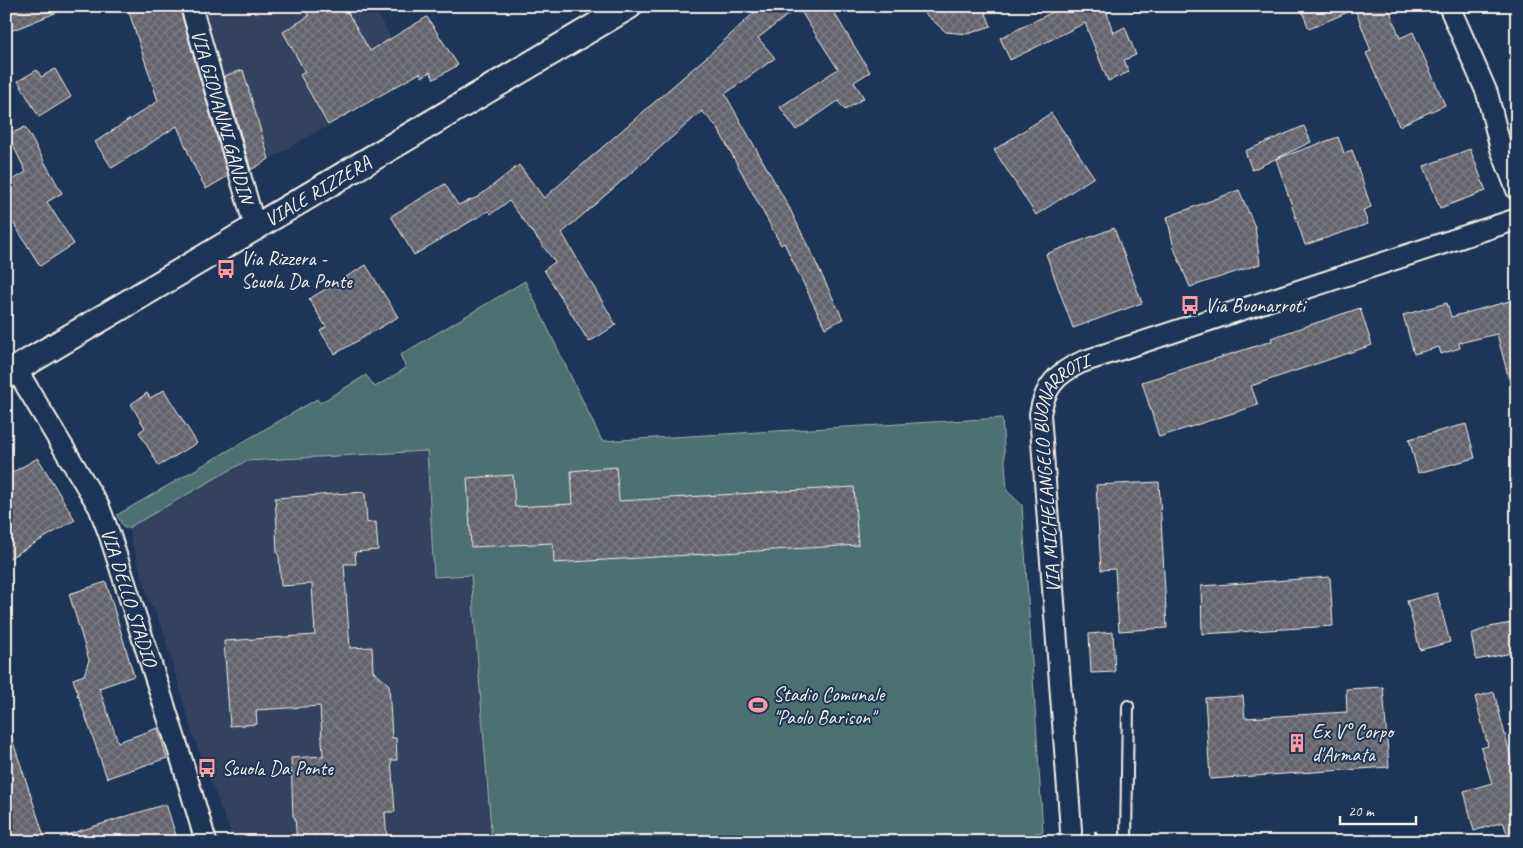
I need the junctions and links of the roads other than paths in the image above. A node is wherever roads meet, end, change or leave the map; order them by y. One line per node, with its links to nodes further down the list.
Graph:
1 (191, 6): 6 (street, VIA GIOVANNI GANDIN)
2 (629, 6): 6 (street, VIALE RIZZERA)
3 (1449, 6): 4 (street)
4 (1517, 190)
5 (1517, 219): 9 (street, VIA MICHELANGELO BUONARROTI)
6 (255, 227): 7 (street, VIALE RIZZERA)
7 (11, 372): 10 (street, VIA DELLO STADIO)
8 (1128, 706): 11 (lane)
9 (1073, 839)
10 (206, 842)
11 (1126, 842)

